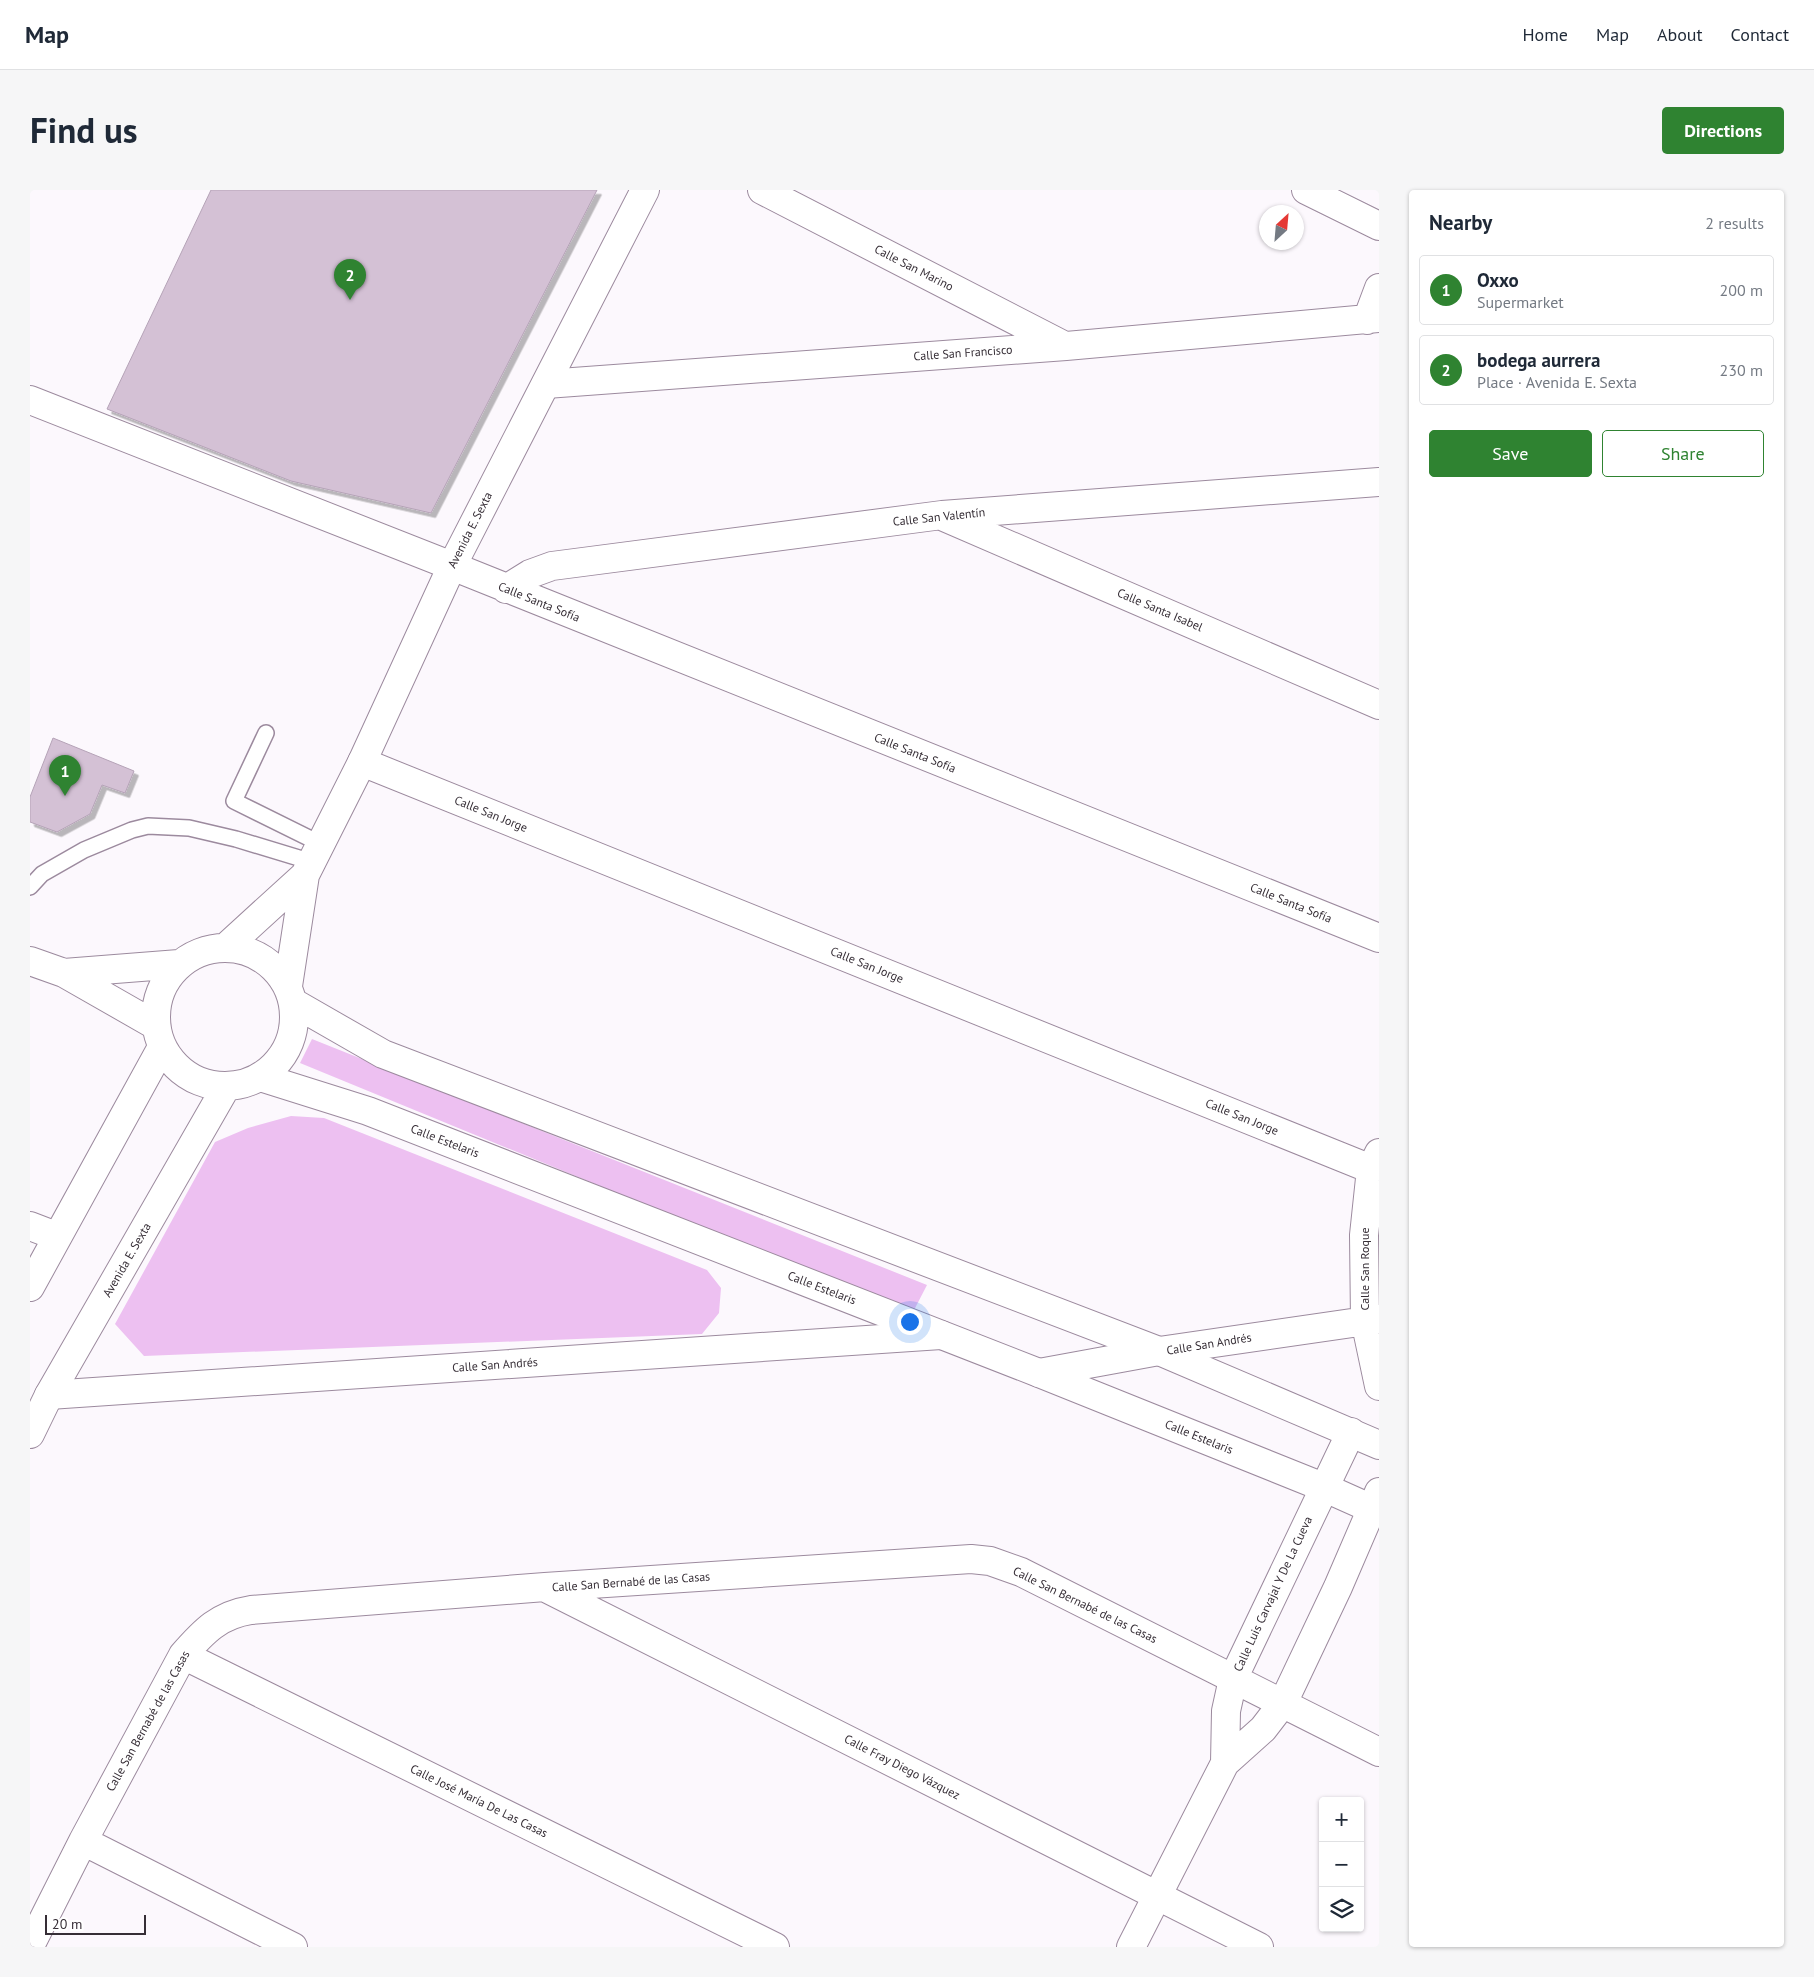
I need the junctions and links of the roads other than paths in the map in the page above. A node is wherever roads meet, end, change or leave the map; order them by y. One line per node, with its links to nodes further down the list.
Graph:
1 (645, 190): 8 (street, Avenida E. Sexta)
2 (762, 190): 7 (street, Calle San Marino)
3 (1306, 190): 4 (street)
4 (1379, 226)
5 (1379, 288): 6 (street)
6 (1373, 319): 7 (street, Calle San Francisco)
7 (1066, 346): 8 (street, Calle San Francisco)
8 (546, 384): 12 (street, Avenida E. Sexta)
9 (30, 400): 12 (street, Calle Santa Sofía)
10 (1379, 482): 11 (street, Calle San Valentín)
11 (942, 515): 13 (street, Calle San Valentín); 14 (street, Calle Santa Isabel)
12 (452, 566): 13 (street, Calle Santa Sofía); 16 (street, Avenida E. Sexta)
13 (506, 589): 19 (street, Calle Santa Sofía)
14 (1379, 705)
15 (266, 733): 17 (lane)
16 (362, 762): 17 (street, Avenida E. Sexta); 28 (street, Calle San Jorge)
17 (313, 860): 18 (lane); 20 (street, Avenida E. Sexta); 24 (street, Avenida E. Sexta)
18 (30, 887)
19 (1379, 938)
20 (226, 947): 22 (street); 24 (street)
21 (30, 961): 23 (street)
22 (179, 964): 23 (street); 25 (street)
23 (64, 973): 25 (street)
24 (291, 995): 26 (street); 34 (street)
25 (158, 1036): 27 (street); 30 (street)
26 (260, 1077): 27 (street); 33 (street, Calle Estelaris)
27 (226, 1087): 37 (street, Avenida E. Sexta)
28 (1375, 1161): 32 (street, Calle San Roque)
29 (30, 1226): 30 (street)
30 (56, 1236): 31 (street)
31 (30, 1287)
32 (1372, 1319): 34 (street, Calle San Andrés); 36 (street, Calle San Roque)
33 (941, 1334): 35 (street, Calle Estelaris); 37 (street, Calle San Andrés)
34 (1159, 1351): 35 (street, Calle San Andrés); 38 (street)
35 (1039, 1373): 41 (street, Calle Estelaris)
36 (1379, 1386)
37 (49, 1395): 39 (street, Avenida E. Sexta)
38 (1351, 1432): 40 (street); 41 (street, Calle Luis Carvajal Y De La Cueva)
39 (30, 1434)
40 (1379, 1445)
41 (1324, 1487): 42 (street, Calle Estelaris); 45 (street, Calle Luis Carvajal Y De La Cueva)
42 (1377, 1504): 46 (street, Calle Luis Carvajal Y De La Cueva)
43 (545, 1588): 44 (street, Calle San Bernabé de las Casas); 45 (street, Calle San Bernabé de las Casas); 50 (street, Calle Fray Diego Vázquez)
44 (183, 1655): 49 (street, Calle San Bernabé de las Casas); 53 (street, Calle José María De Las Casas)
45 (1233, 1679): 46 (street, Calle San Bernabé de las Casas); 48 (street, Calle Luis Carvajal Y De La Cueva)
46 (1283, 1703): 47 (street, Calle San Bernabé de las Casas); 48 (street, Calle Luis Carvajal Y De La Cueva)
47 (1379, 1752)
48 (1225, 1763): 50 (street, Calle Luis Carvajal Y De La Cueva)
49 (83, 1842): 51 (street, Calle San Bernabé de las Casas); 52 (street)
50 (1158, 1896): 54 (street, Calle Luis Carvajal Y De La Cueva); 55 (street, Calle Fray Diego Vázquez)
51 (30, 1946)
52 (293, 1947)
53 (775, 1947)
54 (1131, 1947)
55 (1259, 1947)

